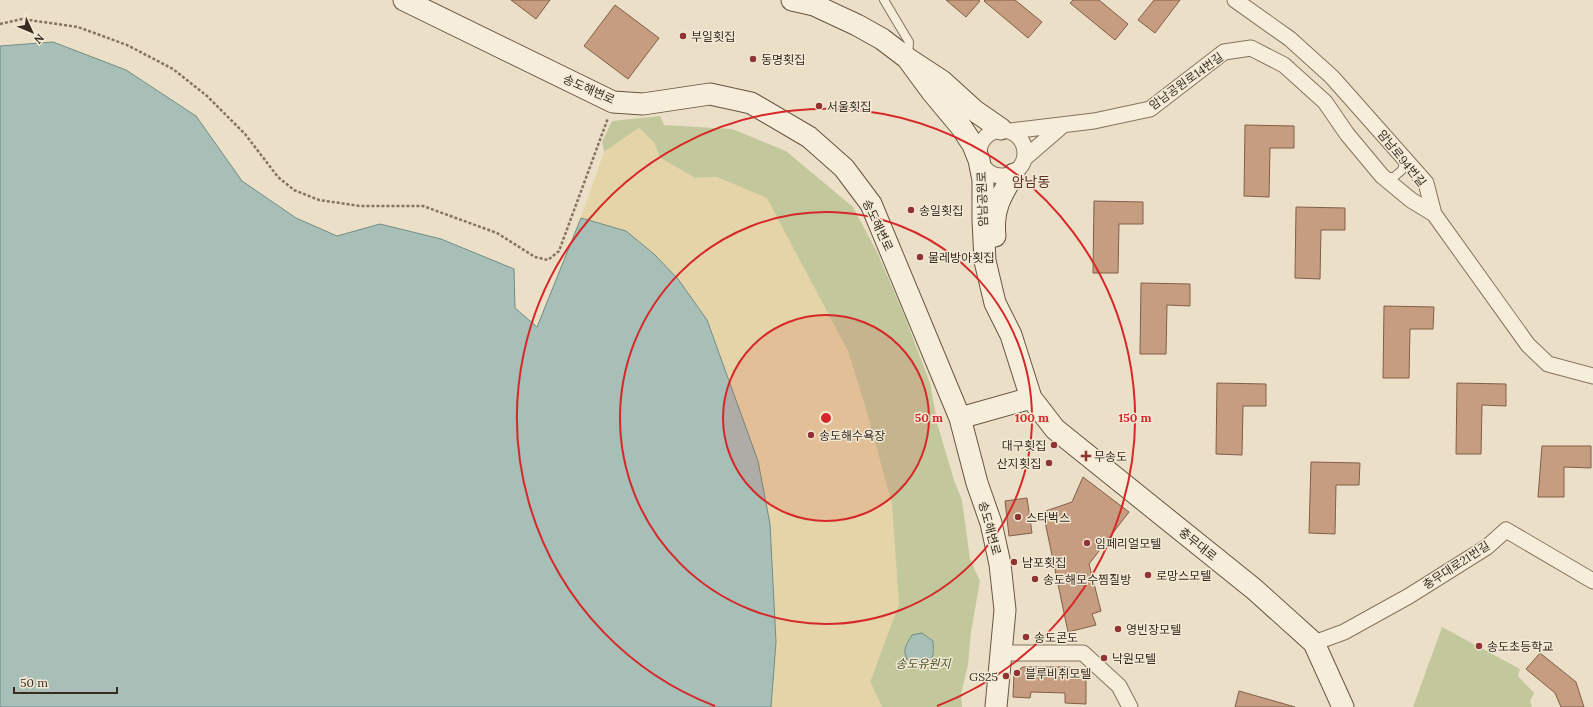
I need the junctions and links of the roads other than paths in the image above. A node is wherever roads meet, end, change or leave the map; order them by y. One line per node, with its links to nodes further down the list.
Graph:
1 (404, 0): 17 (street, 송도해변로)
2 (792, 0): 5 (street, 암남공원로)
3 (884, 0): 5 (lane)
4 (1235, 0): 9 (street, 암남로94번길)
5 (907, 58): 7 (street, 암남공원로); 10 (street, 암남공원로)
6 (1063, 125): 7 (street, 암남공원로14번길); 8 (street); 12 (street, 암남공원로14번길)
7 (1006, 130): 8 (street); 10 (street)
8 (1026, 157): 11 (street)
9 (1405, 159): 12 (lane); 13 (street, 암남로94번길)
10 (979, 160): 11 (street); 14 (street, 암남공원로)
11 (1014, 174): 14 (street, 암남공원로)
12 (1382, 176): 13 (street, 암남공원로14번길)
13 (1434, 214): 15 (street, 암남로94번길)
14 (1011, 335): 16 (street, 암남공원로)
15 (1593, 376)
16 (1031, 398): 17 (street); 19 (street, 충무대로)
17 (960, 418): 20 (street, 송도해변로)
18 (1593, 582): 19 (street, 충무대로21번길)
19 (1314, 643): 23 (street, 충무대로)
20 (1001, 653): 21 (street, 송도해변로); 22 (street)
21 (996, 707)
22 (1130, 707)
23 (1343, 707)

